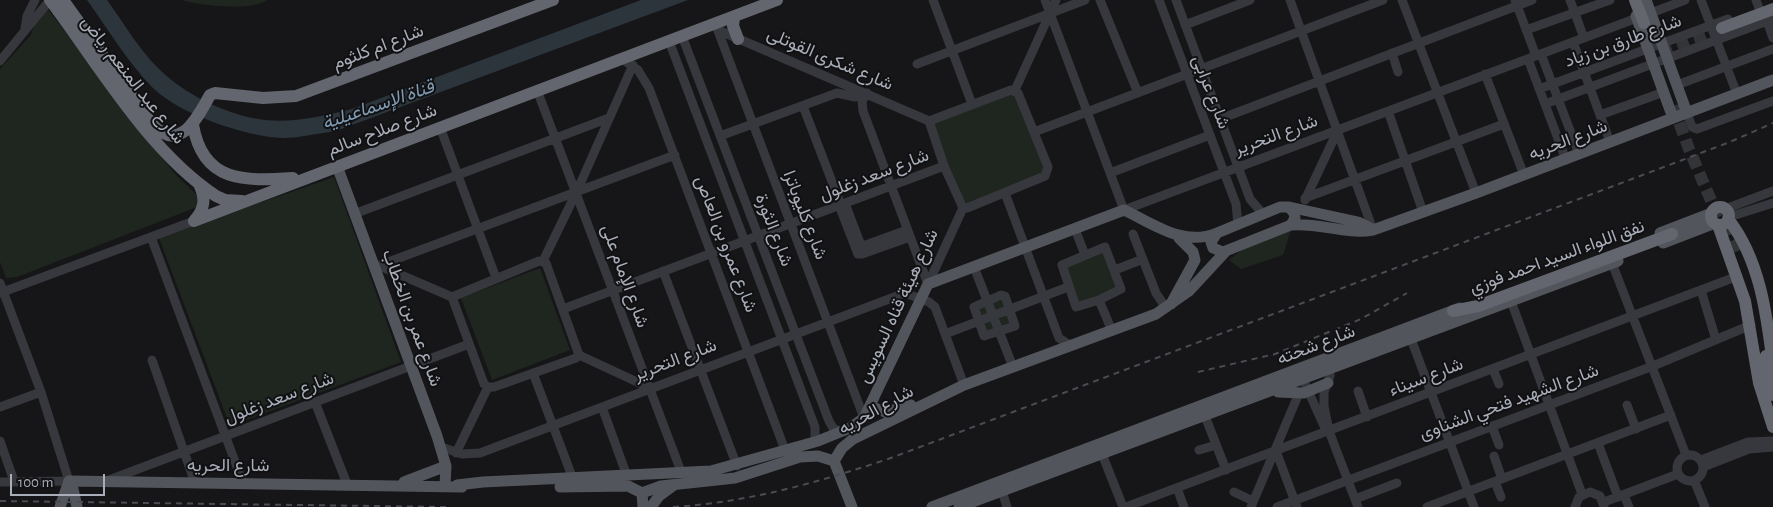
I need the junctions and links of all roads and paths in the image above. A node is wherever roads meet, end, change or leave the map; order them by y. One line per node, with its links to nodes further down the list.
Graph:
1 (35, 0): 36 (street)
2 (50, 0): 36 (street); 116 (highway, شارع عبد المنعم رياض)
3 (63, 0): 92 (highway, شارع عبد المنعم رياض)
4 (553, 0): 92 (highway, شارع ام كلثوم)
5 (777, 0): 32 (highway, شارع صلاح سالم)
6 (933, 0): 51 (street)
7 (1045, 0): 30 (street)
8 (1056, 0): 30 (street)
9 (1085, 0): 30 (street)
10 (1100, 0): 76 (street)
11 (1159, 0): 65 (street, شارع عرابى)
12 (1176, 0): 34 (street, شارع عرابى)
13 (1250, 0): 34 (street)
14 (1290, 0): 38 (street)
15 (1383, 0): 38 (street)
16 (1402, 0): 46 (street)
17 (1532, 0): 27 (street)
18 (1570, 0): 29 (street)
19 (1610, 0): 29 (street)
20 (1630, 0): 33 (main road)
21 (1635, 0): 33 (highway)
22 (1642, 0): 33 (highway)
23 (1646, 0): 33 (main road)
24 (1685, 0): 33 (street, شارع التحرير)
25 (1701, 0): 39 (street)
26 (1773, 2): 28 (street, شارع طارق بن زياد)
27 (1516, 3): 37 (street); 46 (street)
28 (1758, 4): 39 (street, شارع طارق بن زياد)
29 (1575, 13): 37 (street); 41 (street)
30 (1050, 14): 51 (street); 73 (street); 85 (street)
31 (1771, 16): 39 (highway); 42 (street)
32 (734, 17): 35 (highway, شارع صلاح سالم); 43 (highway)
33 (1647, 23): 41 (street, شارع التحرير); 47 (main road); 50 (main road)
34 (1185, 24): 61 (street, شارع عرابى)
35 (717, 27): 40 (highway, شارع صلاح سالم); 43 (street, شارع شكرى القوتلى); 93 (street, شارع كليوباترا)
36 (25, 29): 56 (street)
37 (1526, 30): 54 (street)
38 (1301, 31): 61 (street); 67 (street)
39 (1716, 31): 47 (street, شارع طارق بن زياد); 55 (street, شارع طارق بن زياد); 60 (street)
40 (682, 36): 44 (highway, شارع صلاح سالم); 49 (street, شارع الثورة)
41 (1584, 38): 45 (street, شارع التحرير)
42 (1773, 38)
43 (738, 39): 75 (street, شارع شكرى القوتلى)
44 (669, 41): 53 (street, شارع الثورة); 57 (highway, شارع صلاح سالم)
45 (1573, 42): 54 (street, شارع التحرير); 63 (street)
46 (1419, 43): 52 (street); 77 (street)
47 (1663, 44): 50 (street, شارع طارق بن زياد); 55 (main road)
48 (1773, 49): 60 (street)
49 (688, 50): 53 (street); 99 (street, شارع الثورة)
50 (1648, 50): 59 (main road); 63 (street, شارع طارق بن زياد)
51 (952, 51): 58 (street); 81 (street)
52 (1392, 53): 62 (street); 67 (street)
53 (674, 56): 149 (street, شارع الثورة)
54 (1535, 56): 64 (street, شارع التحرير); 68 (street); 71 (street)
55 (1668, 58): 59 (street, شارع طارق بن زياد); 69 (main road)
56 (0, 61)
57 (628, 62): 72 (highway, شارع صلاح سالم); 88 (street); 104 (street, شارع عمرو بن العاص)
58 (917, 64)
59 (1654, 64): 70 (street, شارع طارق بن زياد); 74 (main road)
60 (1726, 67): 69 (street); 78 (street)
61 (1202, 69): 65 (street); 89 (street, شارع عرابى)
62 (1398, 72)
63 (1584, 73): 68 (street, شارع طارق بن زياد); 70 (street)
64 (1486, 74): 77 (street, شارع التحرير); 94 (street)
65 (1187, 75): 76 (street); 98 (street, شارع عرابى)
66 (1773, 80): 78 (main road, شارع الحريه)
67 (1320, 81): 89 (street); 96 (street)
68 (1553, 84): 71 (street, شارع طارق بن زياد); 79 (street)
69 (1677, 85): 86 (main road)
70 (1590, 87): 79 (street, شارع طارق بن زياد); 87 (street)
71 (1539, 89): 82 (street)
72 (537, 90): 95 (highway, شارع صلاح سالم); 100 (street, شارع الإمام على)
73 (1015, 90): 81 (street); 97 (street)
74 (1664, 92): 87 (street); 90 (main road)
75 (867, 93): 83 (street); 91 (street, شارع شكرى القوتلى); 117 (street)
76 (1138, 93): 85 (street)
77 (1438, 93): 84 (street, شارع التحرير); 101 (street)
78 (1737, 94): 86 (main road, شارع الحريه)
79 (1558, 99): 82 (street, شارع طارق بن زياد); 103 (street)
80 (1773, 101): 86 (street)
81 (972, 104): 91 (street)
82 (1545, 104): 105 (street)
83 (803, 106): 93 (street); 124 (street)
84 (1388, 111): 96 (street, شارع التحرير); 106 (street)
85 (1087, 112): 97 (street); 111 (street)
86 (1688, 113): 90 (main road, شارع الحريه)
87 (1600, 115): 102 (street)
88 (609, 118): 100 (street); 119 (street)
89 (1220, 118): 109 (street, شارع عرابى)
90 (1673, 118): 102 (main road, شارع الحريه)
91 (929, 122): 108 (street)
92 (193, 124): 114 (highway)
93 (754, 124): 99 (street); 133 (street, شارع كليوباترا)
94 (1504, 124): 101 (street); 113 (street)
95 (440, 127): 107 (highway, شارع صلاح سالم); 112 (street)
96 (1338, 130): 109 (street, شارع التحرير); 115 (street); 125 (street)
97 (1034, 132): 120 (street)
98 (1210, 135): 110 (street, شارع عرابى); 111 (street)
99 (720, 136): 145 (street, شارع الثورة)
100 (556, 138): 112 (street); 119 (street, شارع الإمام على)
101 (1456, 142): 106 (street); 121 (street)
102 (1610, 142): 103 (main road, شارع الحريه)
103 (1579, 154): 105 (main road, شارع الحريه)
104 (675, 155): 119 (street); 152 (street, شارع عمرو بن العاص)
105 (1566, 160): 113 (main road, شارع الحريه)
106 (1406, 161): 115 (street); 128 (street)
107 (337, 166): 114 (highway, شارع صلاح سالم); 129 (main road, شارع عمر بن الخطاب)
108 (944, 166): 117 (street, شارع سعد زغلول); 126 (street)
109 (1238, 168): 110 (street, شارع التحرير); 130 (street, شارع عرابى)
110 (1224, 172): 127 (street, شارع التحرير); 134 (street, شارع عرابى)
111 (1110, 174): 127 (street)
112 (458, 175): 129 (street); 137 (street)
113 (1524, 175): 121 (main road, شارع الحريه)
114 (304, 177): 122 (highway, شارع صلاح سالم)
115 (1355, 180): 125 (street); 139 (street)
116 (199, 184): 122 (highway, شارع عبد المنعم رياض); 132 (highway)
117 (890, 186): 124 (street, شارع سعد زغلول); 141 (street)
118 (1773, 191): 131 (street)
119 (577, 192): 137 (street); 155 (street); 166 (street, شارع الإمام على)
120 (1005, 193): 126 (street); 150 (street)
121 (1476, 194): 128 (main road, شارع الحريه)
122 (245, 201): 132 (highway, شارع صلاح سالم)
123 (1773, 203): 131 (street)
124 (841, 204): 133 (street, شارع سعد زغلول); 141 (street)
125 (1298, 205): 130 (main road); 135 (main road); 139 (main road)
126 (963, 208): 163 (street, شارع هيئة قناه السويس)
127 (1124, 210): 138 (main road, شارع التحرير); 146 (main road)
128 (1423, 212): 139 (main road, شارع الحريه)
129 (354, 214): 157 (main road, شارع عمر بن الخطاب)
130 (1263, 214): 134 (main road)
131 (1721, 218): 136 (main road, شارع شحته); 144 (highway); 148 (highway)
132 (194, 221): 147 (street, شارع صلاح سالم)
133 (792, 223): 145 (street, شارع سعد زغلول); 180 (street, شارع كليوباترا)
134 (1238, 225): 140 (main road)
135 (1290, 225): 139 (main road, شارع الحريه); 151 (main road)
136 (1691, 226): 156 (main road, شارع شحته); 177 (main road, شارع شحته)
137 (478, 229): 157 (street); 162 (street)
138 (1075, 229): 150 (main road, شارع التحرير); 153 (street)
139 (1374, 230)
140 (1217, 233): 146 (main road); 151 (main road)
141 (908, 234): 163 (street)
142 (1133, 234): 154 (street)
143 (1672, 234): 177 (highway, نفق اللواء السيد احمد فوزي)
144 (1738, 234): 148 (highway); 197 (highway)
145 (759, 235): 149 (street, شارع سعد زغلول); 185 (street, شارع الثورة)
146 (1176, 235): 174 (main road)
147 (151, 237): 165 (street, شارع صلاح سالم); 236 (street)
148 (1724, 240): 161 (highway)
149 (744, 241): 152 (street, شارع سعد زغلول); 187 (street, شارع الثورة)
150 (1026, 247): 158 (main road, شارع التحرير); 168 (street)
151 (1226, 251): 174 (main road, شارع الحريه)
152 (712, 253): 160 (street, شارع سعد زغلول); 192 (street, شارع عمرو بن العاص)
153 (1085, 254): 159 (street); 164 (street)
154 (1142, 259): 159 (street); 174 (street)
155 (543, 261): 162 (street); 176 (street)
156 (1612, 263): 173 (main road, شارع شحته); 179 (street)
157 (377, 267): 169 (street); 198 (main road, شارع عمر بن الخطاب)
158 (974, 267): 163 (main road, شارع التحرير); 171 (street)
159 (1115, 270): 172 (street)
160 (663, 272): 166 (street, شارع سعد زغلول); 201 (street)
161 (1738, 276): 167 (street, شارع سيناء); 182 (highway)
162 (496, 278): 169 (street)
163 (928, 284): 170 (main road, شارع هيئة قناه السويس)
164 (1068, 287): 168 (street); 172 (street)
165 (1, 290): 210 (street)
166 (612, 290): 176 (street, شارع سعد زغلول); 209 (street, شارع الإمام على)
167 (1701, 290): 179 (street, شارع سيناء); 189 (street)
168 (1044, 296): 175 (street); 191 (street)
169 (452, 297): 190 (street)
170 (921, 298): 180 (street, شارع التحرير); 186 (street); 221 (main road, شارع هيئة قناه السويس)
171 (987, 300): 175 (street); 178 (street); 181 (street)
172 (1099, 300): 183 (street)
173 (1511, 301): 188 (main road, شارع شحته); 193 (street)
174 (1168, 307): 183 (main road, شارع الحريه)
175 (1010, 309): 178 (street); 184 (street)
176 (563, 310): 194 (street)
177 (1453, 311): 196 (main road, شارع شحته)
178 (993, 316): 181 (street); 184 (street)
179 (1633, 316): 193 (street, شارع سيناء); 199 (street)
180 (828, 321): 185 (street, شارع التحرير); 227 (street, شارع كليوباترا)
181 (978, 321): 184 (street); 186 (street)
182 (1751, 325): 189 (street, شارع الشهيد فتحي الشناوى); 232 (highway)
183 (1112, 331): 191 (main road, شارع الحريه)
184 (999, 332): 200 (street)
185 (796, 334): 187 (street, شارع التحرير); 228 (street, شارع الثورة)
186 (945, 334): 207 (street)
187 (781, 339): 192 (street, شارع التحرير); 231 (street, شارع الثورة)
188 (1412, 339): 196 (main road, شارع شحته); 214 (street)
189 (1716, 340): 199 (street, شارع الشهيد فتحي الشناوى)
190 (469, 344): 198 (street, شارع سعد زغلول); 208 (street)
191 (1071, 346): 200 (main road, شارع الحريه)
192 (750, 351): 201 (street, شارع التحرير); 246 (street, شارع عمرو بن العاص)
193 (1531, 354): 202 (street, شارع سيناء); 218 (street)
194 (579, 355): 203 (street); 209 (street)
195 (152, 360): 248 (street)
196 (1329, 364): 204 (main road, شارع شحته); 205 (street)
197 (1773, 365)
198 (411, 366): 217 (street, شارع سعد زغلول); 244 (main road, شارع عمر بن الخطاب)
199 (1653, 366): 218 (street, شارع الشهيد فتحي الشناوى); 224 (street)
200 (1013, 368): 207 (main road, شارع الحريه)
201 (700, 369): 209 (street, شارع التحرير); 260 (street)
202 (1493, 369): 206 (street); 214 (street, شارع سيناء)
203 (533, 374): 208 (street); 229 (street)
204 (1302, 374): 211 (main road, شارع شحته); 212 (street); 298 (main road, شارع شحته)
205 (1328, 383): 212 (main road); 234 (street)
206 (1499, 384)
207 (964, 386): 216 (main road, شارع الحريه)
208 (488, 387): 251 (street)
209 (650, 388): 220 (street, شارع التحرير); 262 (street, شارع الإمام على)
210 (41, 392): 222 (street); 270 (street)
211 (1269, 392): 212 (main road); 225 (main road, شارع شحته)
212 (1304, 392): 234 (street); 249 (street)
213 (1358, 392): 226 (street)
214 (1431, 392): 226 (street, شارع سيناء); 240 (street)
215 (1773, 395): 223 (highway)
216 (936, 397): 221 (main road); 256 (main road, شارع الحريه)
217 (315, 402): 236 (street, شارع سعد زغلول); 276 (street)
218 (1550, 405): 230 (street, شارع الشهيد فتحي الشناوى); 253 (street)
219 (1627, 405): 233 (street)
220 (602, 406): 229 (street, شارع التحرير); 264 (street)
221 (870, 406): 227 (main road, شارع هيئة قناه السويس)
222 (0, 408)
223 (1773, 411)
224 (1671, 415): 233 (street); 254 (street)
225 (1205, 416): 242 (street); 252 (main road, شارع شحته)
226 (1367, 417): 234 (street, شارع سيناء)
227 (864, 418): 235 (main road, شارع الحريه)
228 (829, 421): 231 (street); 235 (street, شارع الثورة)
229 (552, 425): 251 (street, شارع التحرير); 265 (street)
230 (1492, 426): 240 (street, شارع الشهيد فتحي الشناوى); 243 (street)
231 (814, 427): 239 (street, شارع الثورة)
232 (1773, 427)
233 (1636, 429): 241 (street)
234 (1329, 431): 249 (street, شارع سيناء); 266 (street)
235 (840, 432): 239 (main road, شارع الحريه)
236 (225, 435): 248 (street, شارع سعد زغلول); 274 (street)
237 (1773, 440): 257 (street)
238 (0, 441): 269 (street)
239 (814, 442): 250 (main road, شارع الحريه)
240 (1449, 442): 266 (street, شارع الشهيد فتحي الشناوى); 284 (street)
241 (1598, 443): 253 (street); 287 (street)
242 (1216, 444): 247 (street); 261 (street)
243 (1499, 445)
244 (441, 447): 251 (street, شارع التحرير); 259 (main road, شارع عمر بن الخطاب)
245 (1773, 447): 257 (street)
246 (785, 450): 250 (main road, شارع الحريه); 258 (main road, شارع الحريه)
247 (1200, 450)
248 (185, 451): 272 (street, شارع سعد زغلول); 273 (street)
249 (1276, 451): 261 (street, شارع سيناء); 290 (street); 291 (street)
250 (798, 452): 256 (main road, شارع الحريه); 258 (main road, شارع الحريه)
251 (456, 453)
252 (1102, 454): 282 (main road, شارع شحته); 301 (street)
253 (1568, 454): 267 (street); 286 (street)
254 (1686, 455): 257 (street); 263 (street)
255 (1494, 456): 267 (street)
256 (834, 461): 293 (main road)
257 (1702, 463): 268 (street)
258 (759, 464): 260 (main road, شارع الحريه); 278 (main road, شارع الحريه)
259 (446, 466): 277 (main road); 279 (main road, شارع عمر بن الخطاب)
260 (736, 466): 262 (main road, شارع الحريه)
261 (1226, 470): 281 (street, شارع سيناء)
262 (682, 474): 264 (main road, شارع الحريه)
263 (1678, 474): 268 (street); 287 (street)
264 (627, 476): 265 (main road, شارع الحريه)
265 (573, 479): 280 (main road, شارع الحريه)
266 (1348, 480): 289 (street); 291 (street, شارع الشهيد فتحي الشناوى)
267 (1499, 480): 284 (street); 288 (street)
268 (1694, 480): 308 (street)
269 (14, 481): 270 (street, شارع الحريه); 271 (street, شارع الحريه)
270 (69, 481): 272 (main road, شارع الحريه); 294 (main road); 295 (main road)
271 (0, 482)
272 (102, 483): 273 (main road, شارع الحريه)
273 (195, 483): 274 (main road, شارع الحريه)
274 (243, 483): 276 (main road, شارع الحريه)
275 (1397, 483): 289 (street)
276 (346, 484): 277 (main road, شارع الحريه)
277 (398, 484): 279 (main road, شارع الحريه)
278 (675, 484): 285 (main road, شارع الحريه); 297 (main road)
279 (445, 485): 280 (main road, شارع الحريه)
280 (457, 486): 285 (main road, شارع الحريه)
281 (1177, 488): 301 (street, شارع سيناء); 302 (street)
282 (1002, 492): 299 (main road, شارع شحته); 300 (street)
283 (1234, 492): 290 (street)
284 (1468, 492): 304 (street); 305 (street)
285 (642, 493): 296 (main road)
286 (1582, 494): 292 (street); 306 (street)
287 (1621, 496): 292 (street); 307 (street)
288 (1501, 497)
289 (1356, 503)
290 (1252, 504)
291 (1296, 504): 303 (street, شارع الشهيد فتحي الشناوى)
292 (1604, 505)
293 (853, 506)
294 (60, 507)
295 (77, 507)
296 (643, 507)
297 (651, 507)
298 (932, 507)
299 (959, 507)
300 (1008, 507)
301 (1124, 507)
302 (1184, 507)
303 (1277, 507)
304 (1427, 507)
305 (1474, 507)
306 (1575, 507)
307 (1629, 507)
308 (1705, 507)

